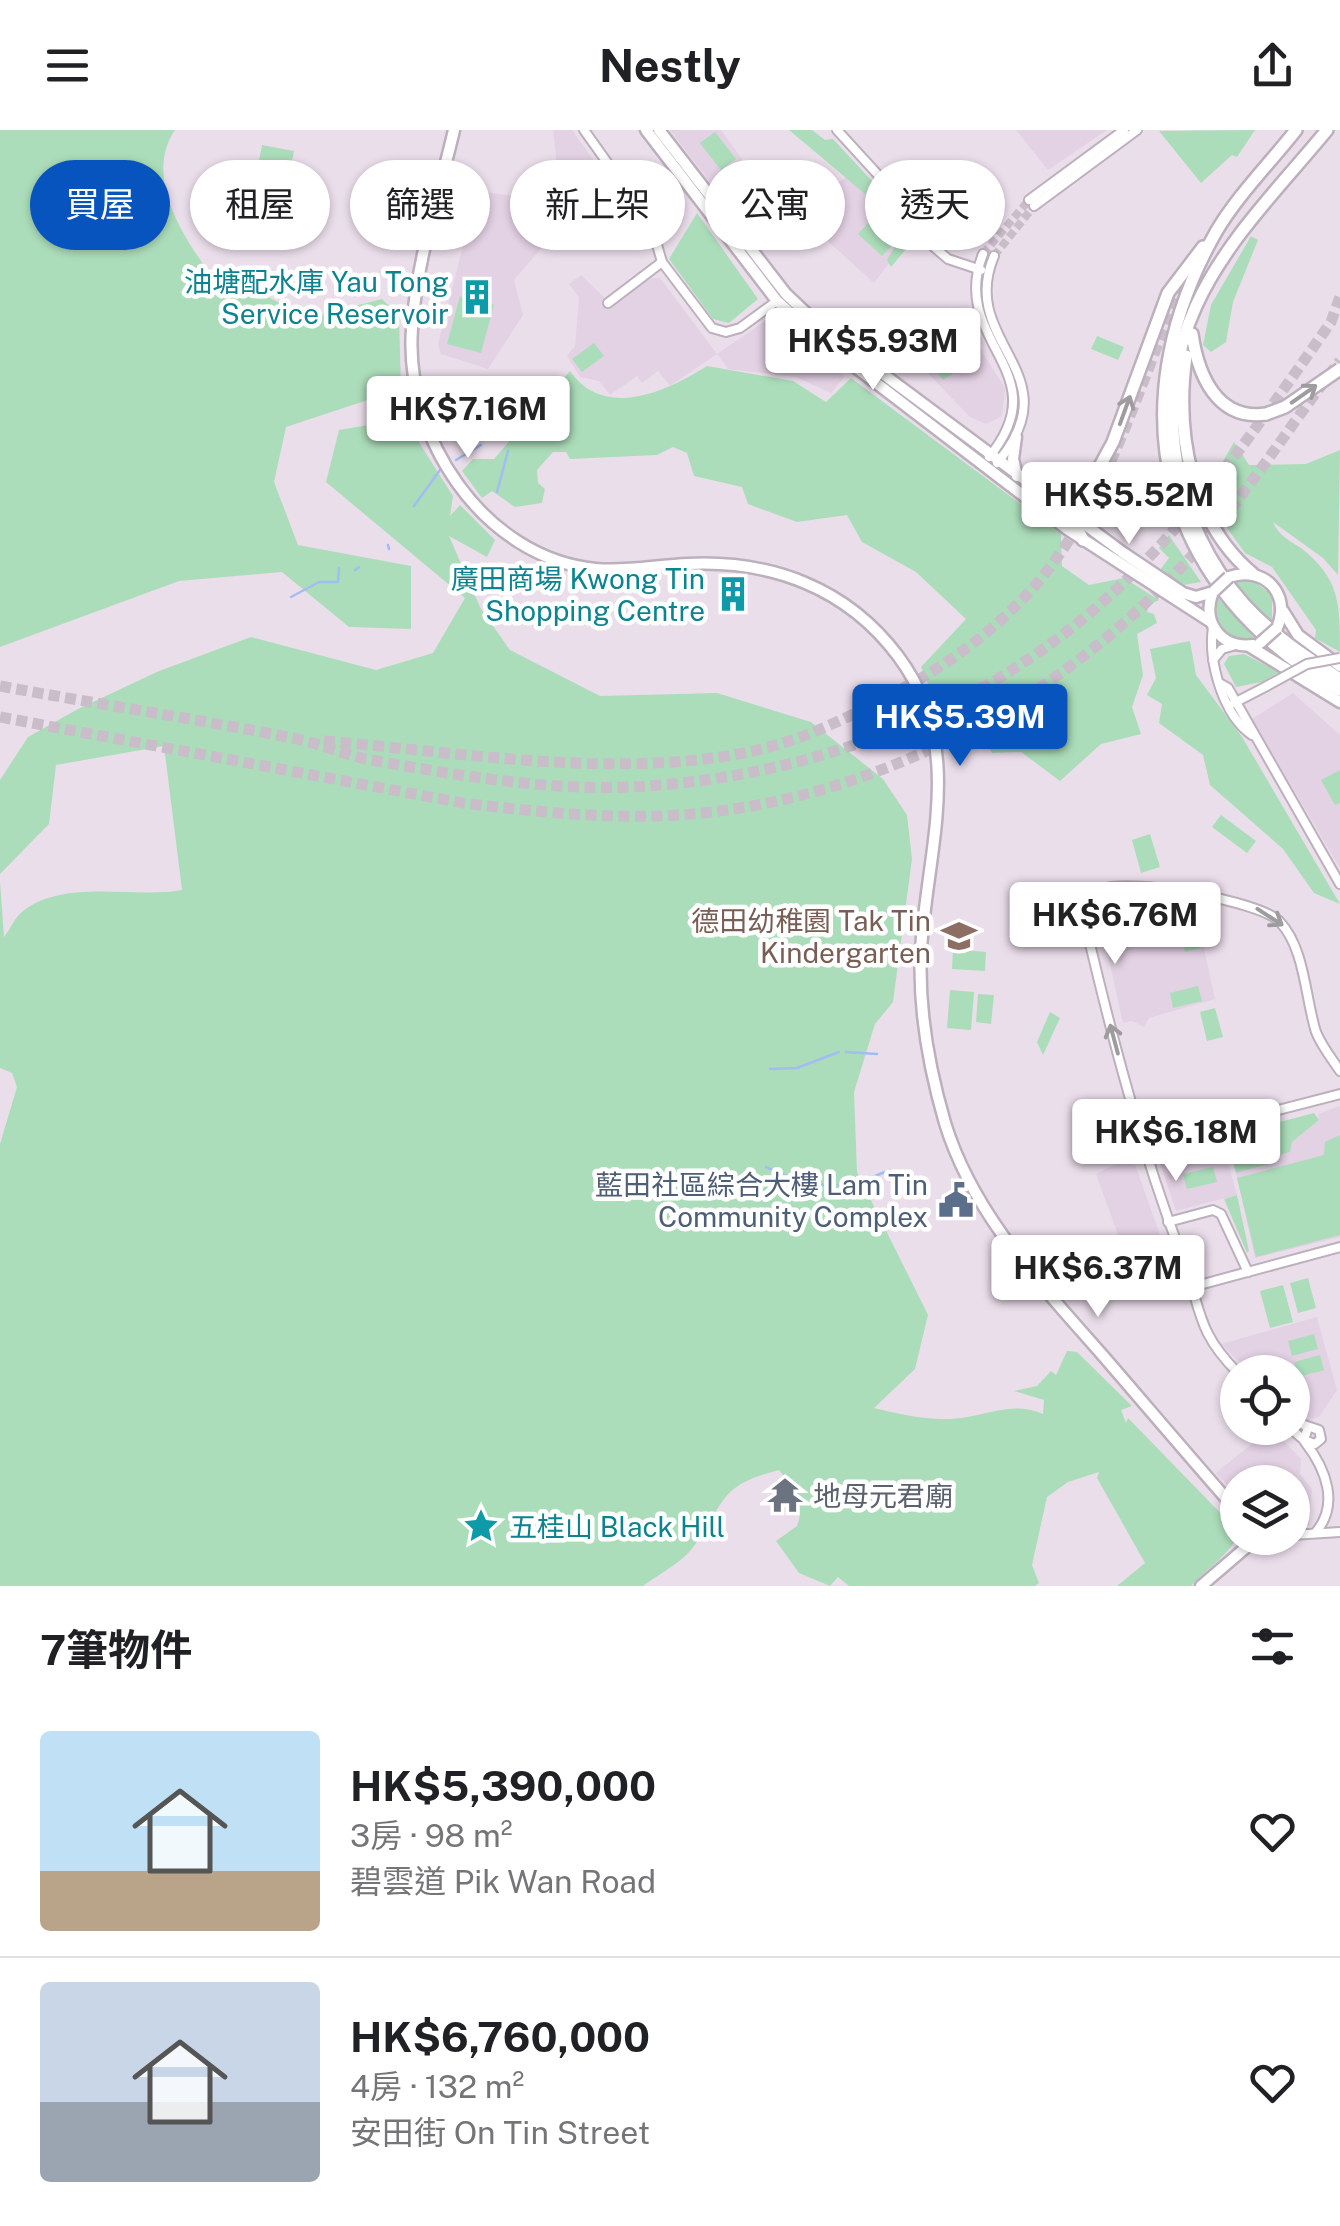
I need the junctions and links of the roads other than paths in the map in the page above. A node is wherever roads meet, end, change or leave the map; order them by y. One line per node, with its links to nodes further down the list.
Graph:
1 (454, 130): 55 (main road)
2 (584, 130): 14 (street)
3 (646, 130): 19 (main road)
4 (659, 130): 19 (main road)
5 (837, 130): 16 (street)
6 (1124, 130): 7 (street)
7 (1138, 130)
8 (1327, 130): 15 (highway)
9 (1295, 131): 10 (highway)
10 (1217, 230): 11 (highway); 37 (highway)
11 (1198, 253): 18 (highway); 26 (highway, one-way to 11)
12 (984, 254): 16 (street)
13 (994, 256): 17 (street)
14 (662, 262): 19 (street); 20 (street)
15 (1220, 264): 21 (highway); 37 (highway)
16 (978, 270): 17 (street); 24 (street)
17 (989, 272): 23 (street)
18 (1182, 285)
19 (782, 297): 24 (main road)
20 (608, 303)
21 (1192, 334): 22 (highway, one-way to 22, bridge); 30 (highway)
22 (1340, 369)
23 (1016, 438): 24 (street); 25 (main road)
24 (990, 464): 25 (main road); 29 (main road)
25 (1018, 478): 27 (main road)
26 (1082, 498): 27 (highway); 28 (highway)
27 (1055, 505): 28 (main road)
28 (1076, 520): 29 (highway); 31 (main road)
29 (1083, 540): 33 (main road)
30 (1253, 574): 31 (main road, bridge); 32 (main road)
31 (1213, 592): 33 (main road)
32 (1282, 610): 34 (main road, bridge); 37 (main road)
33 (1212, 624): 34 (main road); 36 (street)
34 (1248, 645): 36 (street); 39 (main road)
35 (1340, 658): 40 (street, bridge)
36 (1213, 660): 40 (street)
37 (1334, 675): 38 (highway)
38 (1340, 690)
39 (1340, 702)
40 (1233, 703): 41 (street)
41 (1340, 884)
42 (1340, 1072): 44 (street, one-way to 42)
43 (1340, 1094): 45 (street)
44 (1139, 1133): 45 (street); 46 (street)
45 (1162, 1140): 46 (street)
46 (1148, 1158): 47 (street)
47 (1168, 1222): 49 (street); 50 (street)
48 (1340, 1247): 49 (street)
49 (1248, 1272): 50 (street)
50 (1192, 1287): 51 (street)
51 (1222, 1355)
52 (1310, 1428): 53 (street)
53 (1310, 1444)
54 (1305, 1445): 58 (street)
55 (1220, 1491)
56 (1340, 1532): 58 (street)
57 (1310, 1533): 58 (street)
58 (1315, 1533)
59 (1241, 1555): 60 (main road)
60 (1202, 1586)

